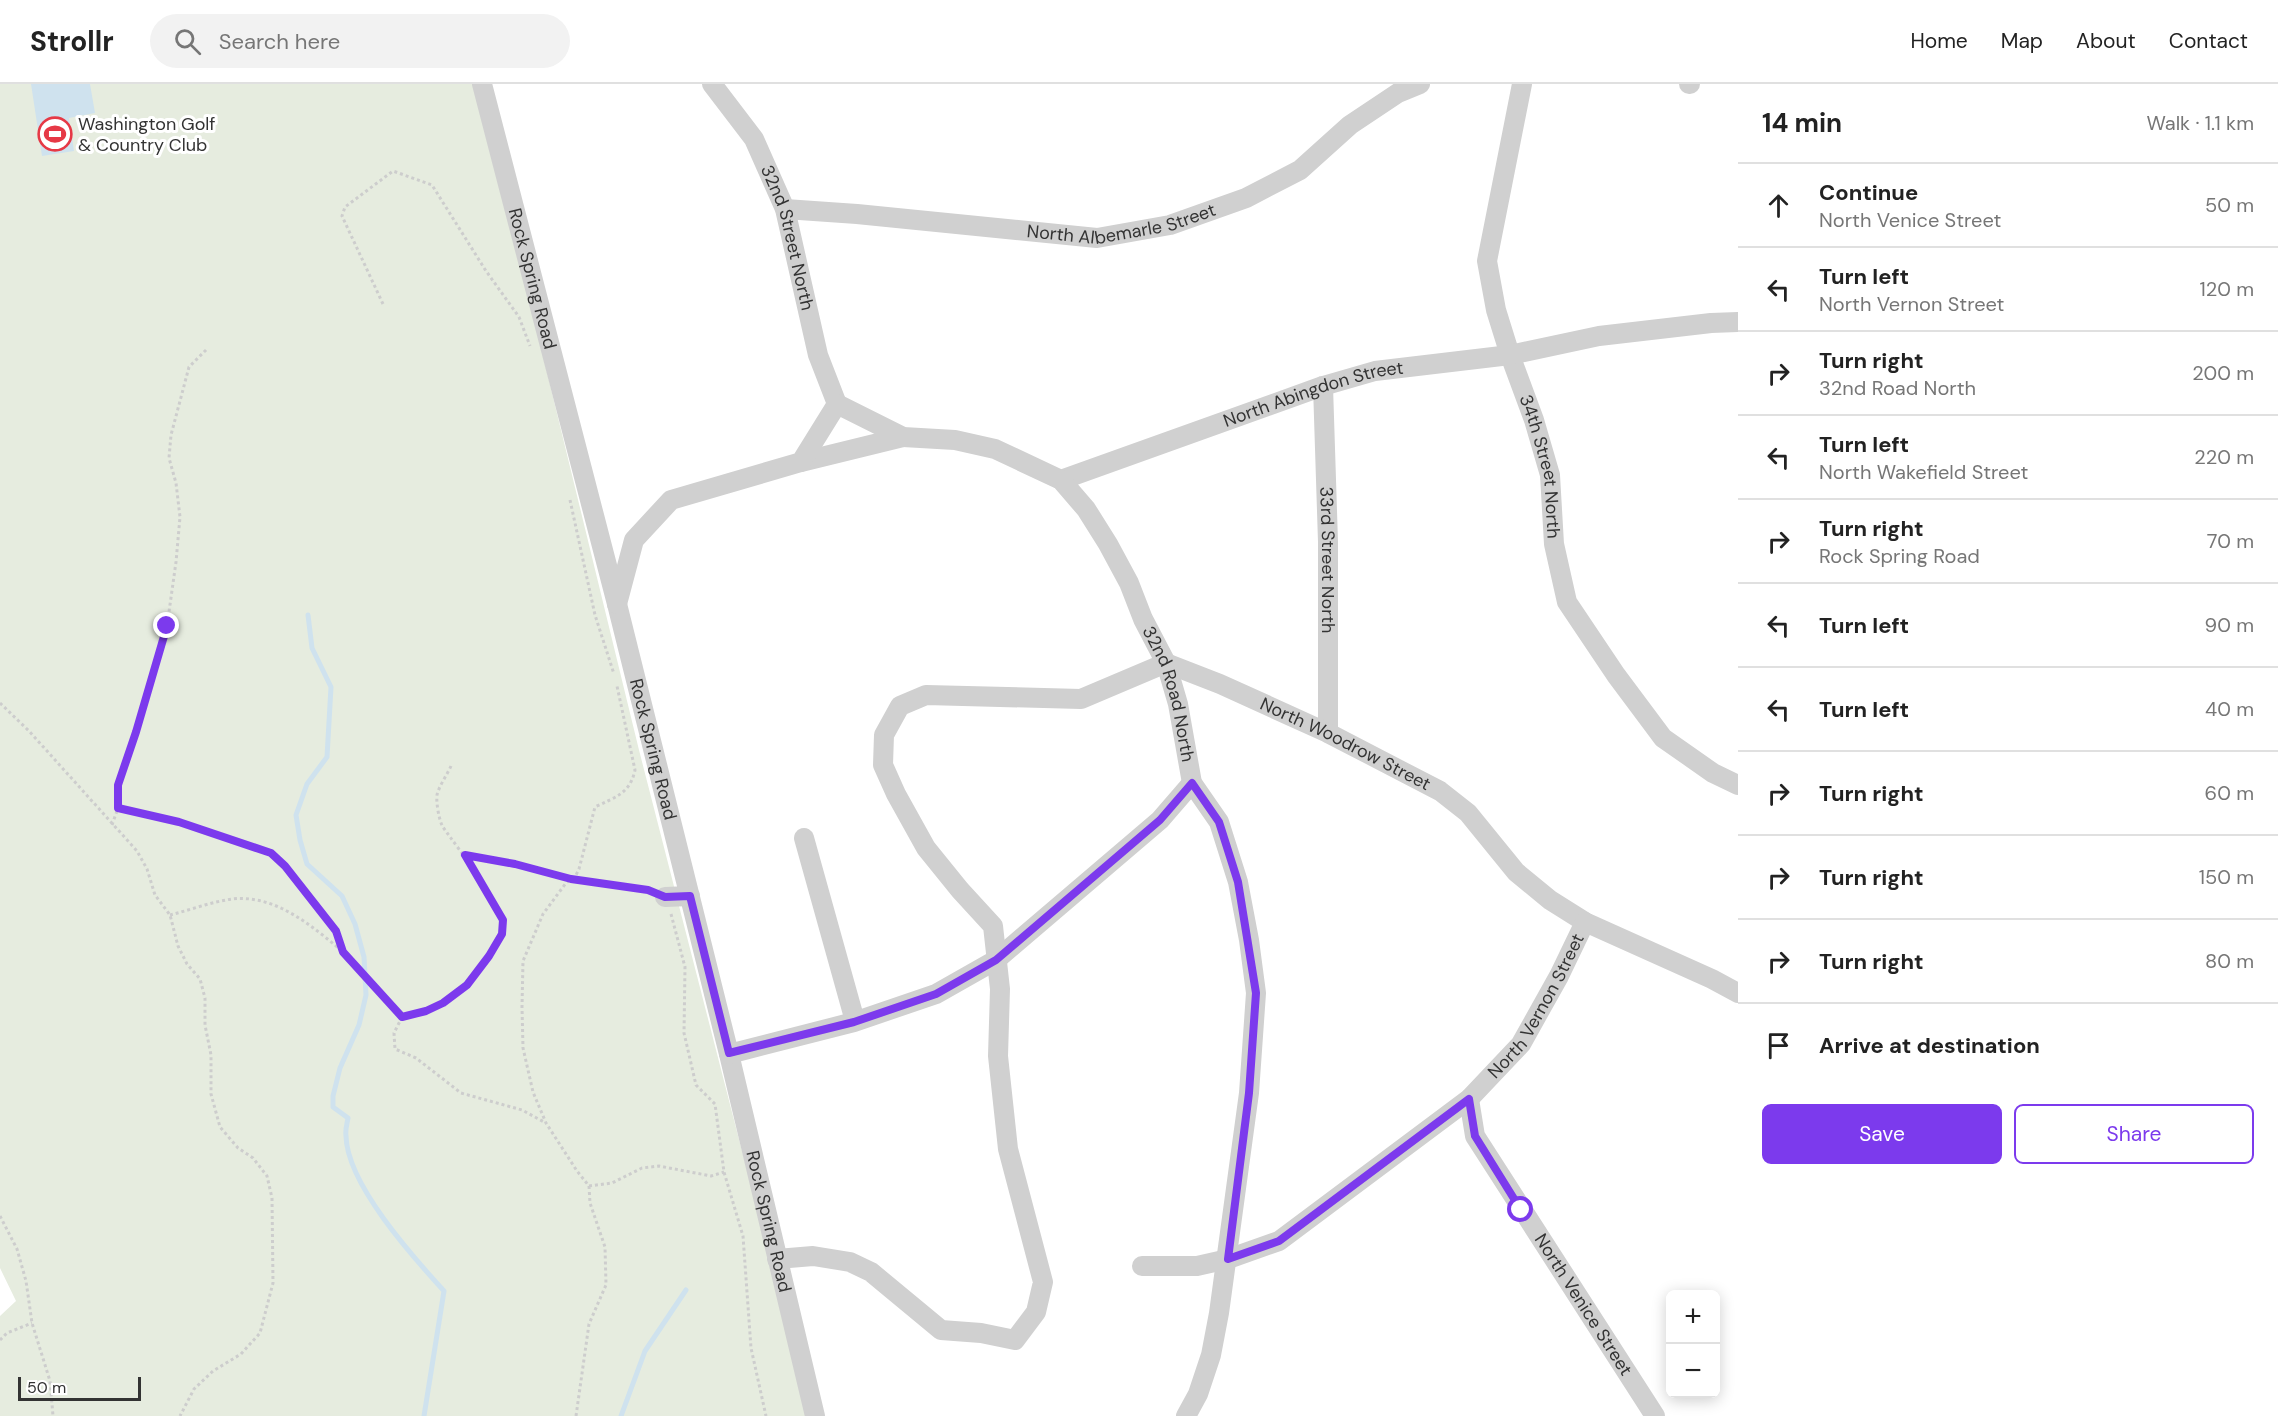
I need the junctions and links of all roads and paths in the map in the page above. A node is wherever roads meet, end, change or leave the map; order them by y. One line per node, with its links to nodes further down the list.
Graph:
1 (482, 84): 18 (street, Rock Spring Road)
2 (712, 84): 5 (street, 32nd Street North)
3 (1420, 84): 5 (street, North Albemarle Street)
4 (1522, 84): 10 (street, 34th Street North)
5 (785, 209): 12 (street, 32nd Street North)
6 (383, 304): 9 (path)
7 (1738, 322): 10 (street, North Abingdon Street)
8 (208, 348): 26 (path)
9 (531, 349)
10 (1510, 355): 11 (street, North Abingdon Street); 25 (street, 34th Street North)
11 (1323, 386): 15 (street, North Abingdon Street); 22 (street, 33rd Street North)
12 (837, 404): 13 (street); 14 (street)
13 (903, 437): 14 (street); 15 (street)
14 (801, 462): 17 (street)
15 (1061, 480): 20 (street, 32nd Road North)
16 (568, 492): 30 (path)
17 (634, 540): 18 (street); 19 (street)
18 (603, 548): 19 (street, Rock Spring Road)
19 (617, 604): 31 (street, Rock Spring Road)
20 (1166, 663): 22 (street, North Woodrow Street); 24 (street, 32nd Road North); 36 (street)
21 (0, 703): 27 (path)
22 (1328, 733): 34 (street, North Woodrow Street)
23 (451, 766): 29 (path)
24 (1192, 783): 36 (street); 47 (street, 32nd Road North)
25 (1738, 785)
26 (118, 808): 27 (path); 35 (path)
27 (112, 825): 33 (path)
28 (804, 838): 39 (street)
29 (465, 855): 30 (path); 38 (path)
30 (571, 879): 32 (path); 42 (path)
31 (690, 896): 32 (street); 40 (street, Rock Spring Road)
32 (665, 897): 43 (path)
33 (170, 915): 35 (path); 52 (path)
34 (1585, 922): 37 (street, North Woodrow Street); 41 (street, North Vernon Street)
35 (343, 952): 38 (path)
36 (996, 960): 39 (street); 46 (street)
37 (1738, 993)
38 (402, 1017): 42 (path)
39 (855, 1021): 40 (street)
40 (729, 1053): 46 (street, Rock Spring Road)
41 (1469, 1099): 47 (street, North Vernon Street); 57 (street, North Venice Street)
42 (546, 1122): 44 (path)
43 (724, 1172): 44 (path); 54 (path)
44 (589, 1186): 53 (path)
45 (0, 1216): 49 (path)
46 (777, 1258): 55 (street, Rock Spring Road)
47 (1228, 1259): 48 (street, North Vernon Street); 56 (street, 32nd Road North)
48 (1142, 1266)
49 (32, 1323): 50 (path); 51 (path)
50 (0, 1340)
51 (53, 1416)
52 (180, 1416)
53 (576, 1416)
54 (766, 1416)
55 (815, 1416)
56 (1186, 1416)
57 (1655, 1416)

